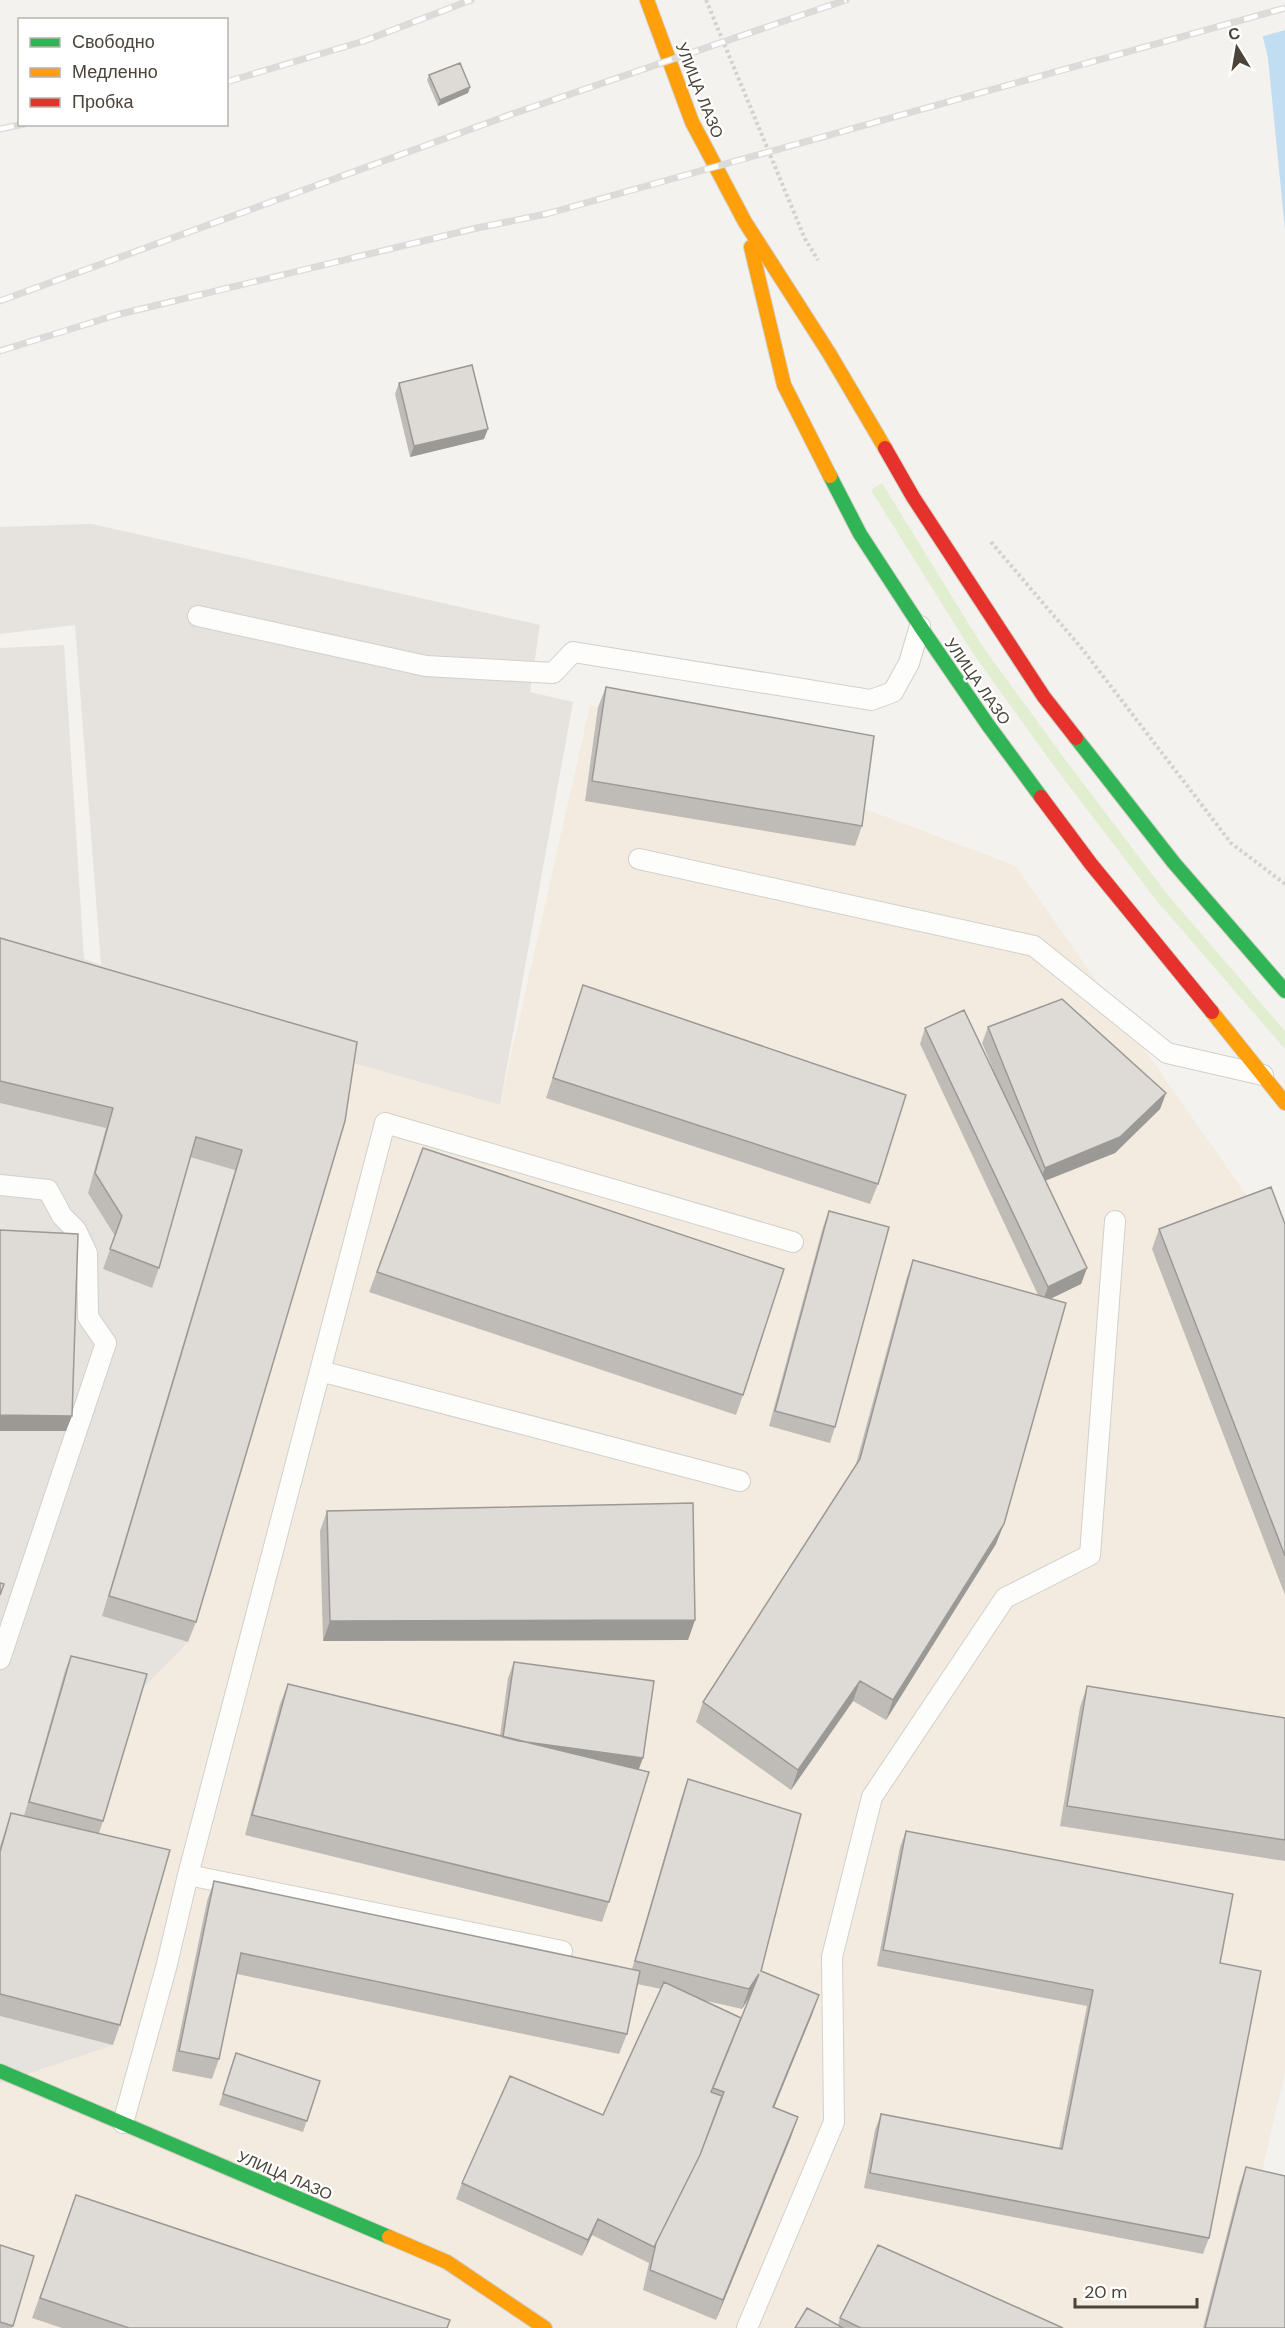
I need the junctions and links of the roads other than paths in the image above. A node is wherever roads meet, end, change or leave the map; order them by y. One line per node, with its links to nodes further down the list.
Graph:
1 (647, 0): 2 (main road, УЛИЦА ЛАЗО)
2 (745, 222): 4 (main road, УЛИЦА ЛАЗО); 6 (main road, УЛИЦА ЛАЗО)
3 (198, 616): 4 (lane)
4 (920, 626): 7 (main road, УЛИЦА ЛАЗО)
5 (639, 860): 7 (lane)
6 (1285, 991)
7 (1265, 1076): 8 (main road, УЛИЦА ЛАЗО)
8 (1285, 1103)
9 (0, 1185): 14 (lane)
10 (1115, 1221): 20 (lane)
11 (793, 1242): 12 (lane)
12 (320, 1371): 13 (lane); 15 (lane)
13 (740, 1480)
14 (0, 1659)
15 (188, 1875): 16 (lane); 18 (lane)
16 (562, 1951)
17 (0, 2071): 18 (main road, УЛИЦА ЛАЗО)
18 (123, 2123): 19 (main road, УЛИЦА ЛАЗО)
19 (538, 2326)
20 (747, 2328)

